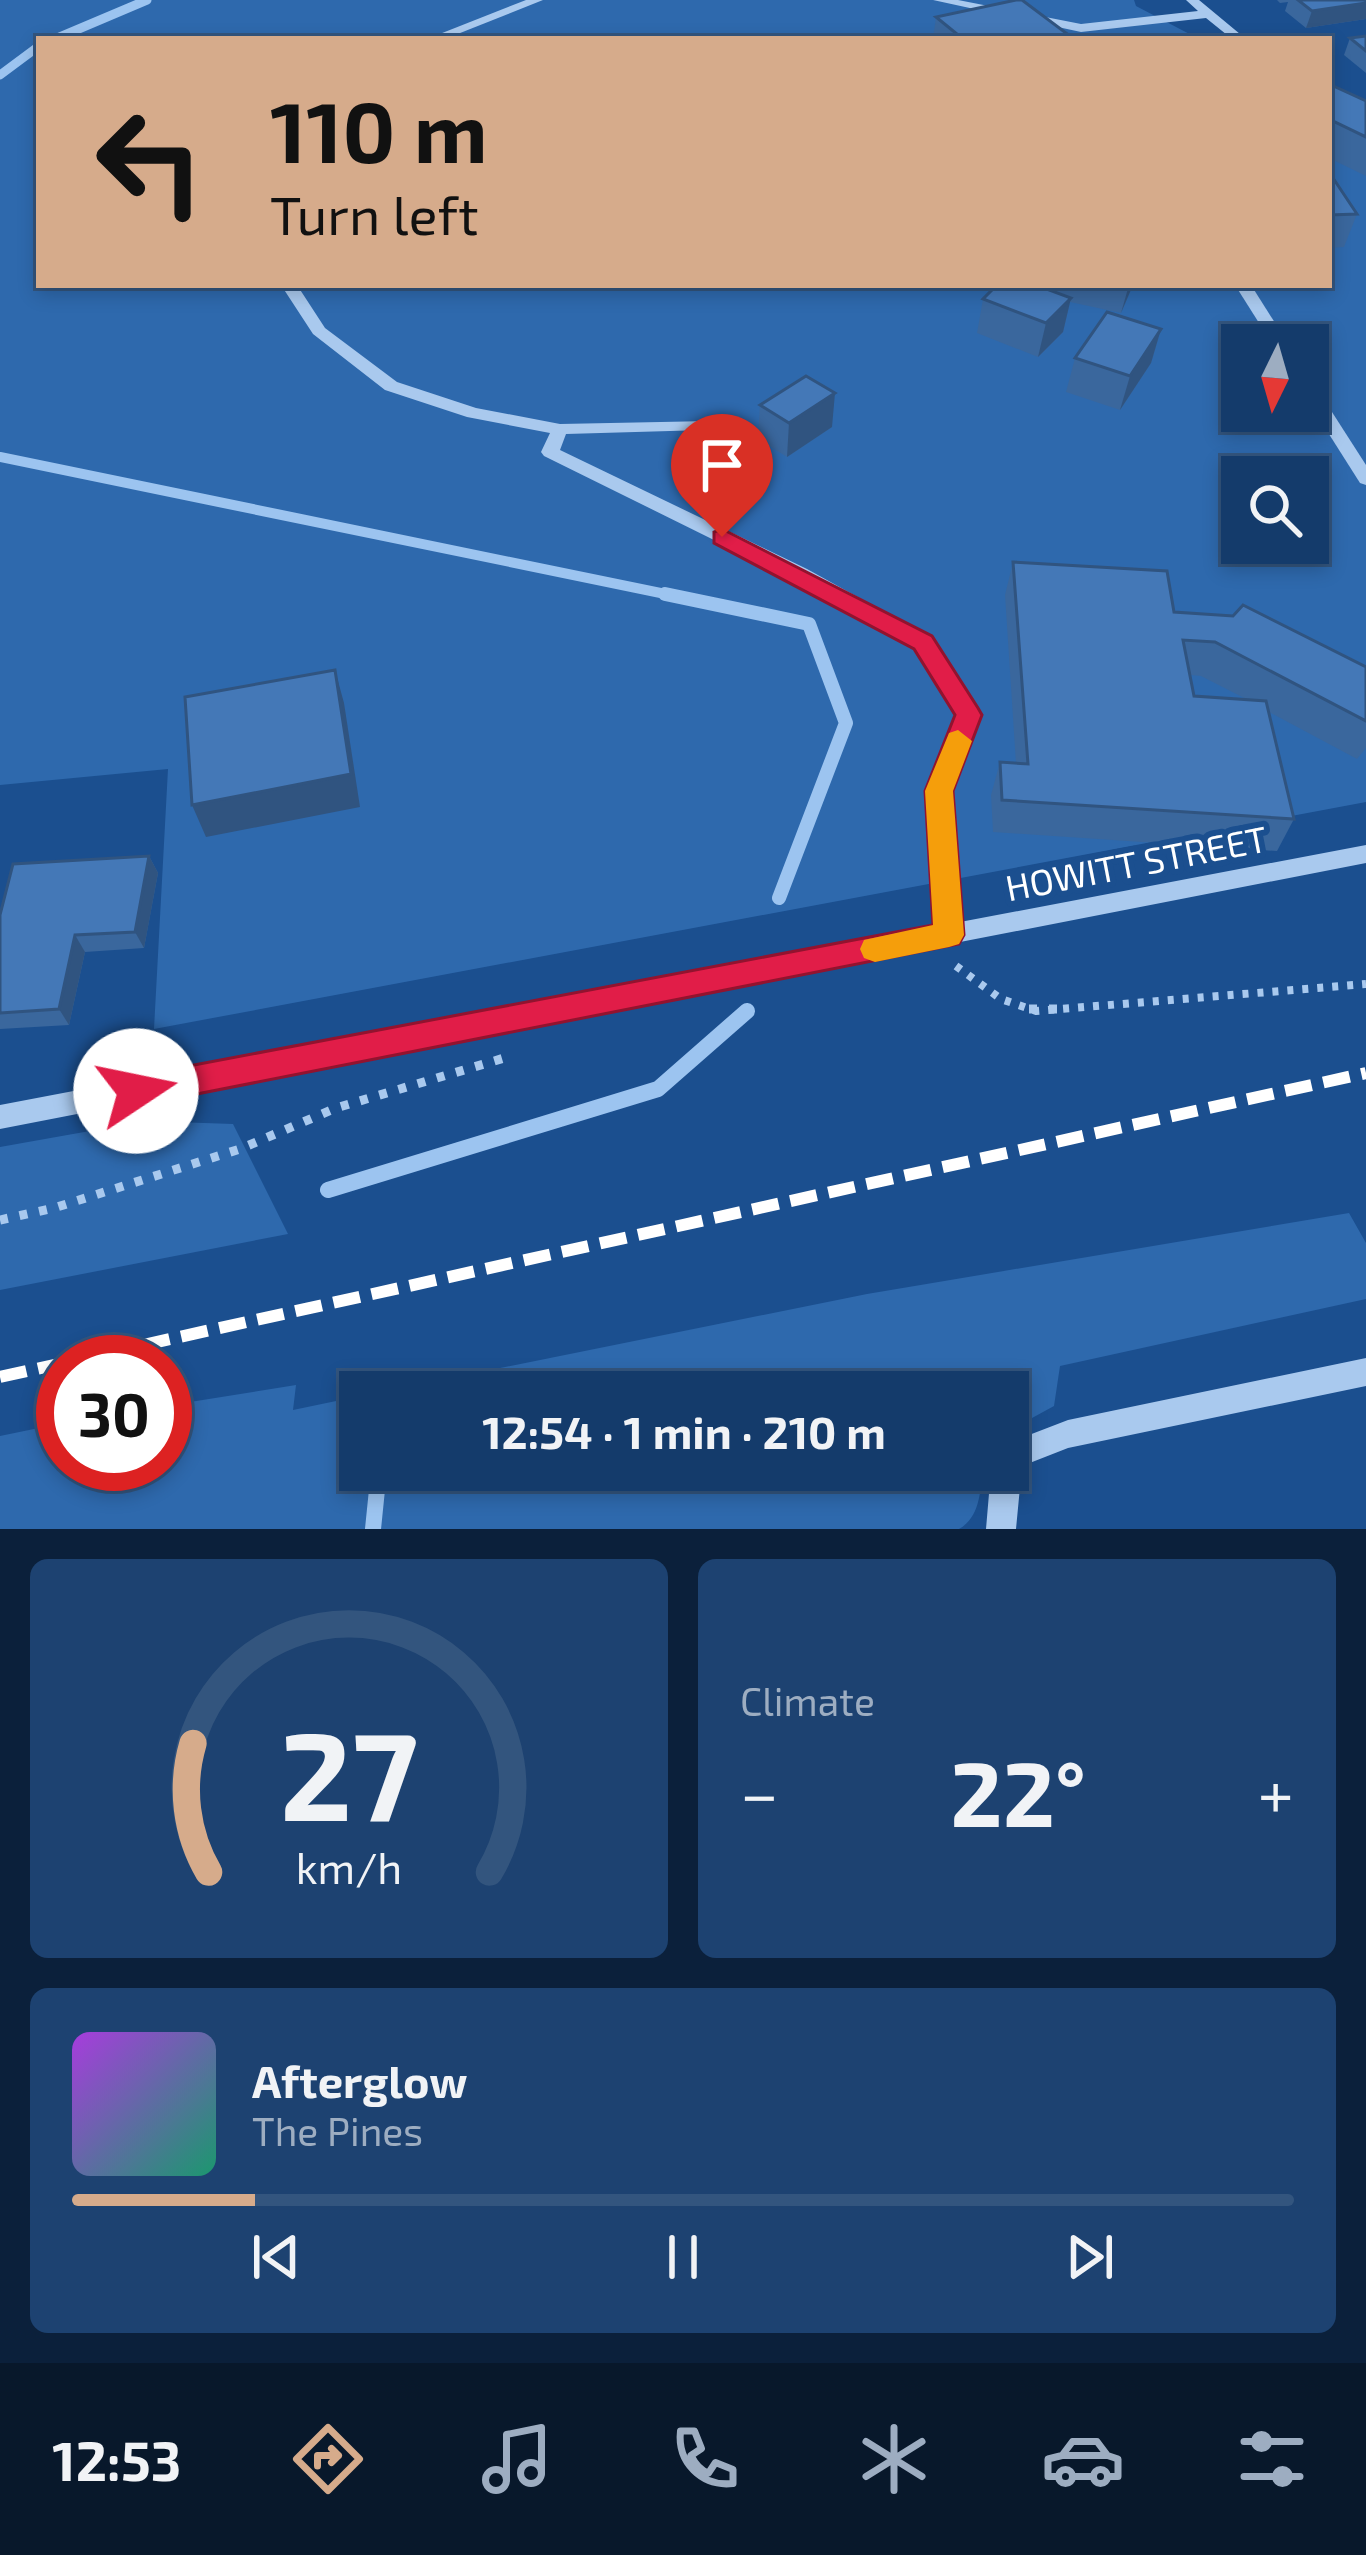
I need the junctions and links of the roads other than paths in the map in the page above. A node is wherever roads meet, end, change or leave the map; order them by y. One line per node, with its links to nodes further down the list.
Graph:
1 (537, 0): 8 (street)
2 (928, 0): 5 (street)
3 (939, 0): 5 (street)
4 (1192, 0): 6 (street)
5 (967, 5): 7 (street)
6 (1208, 14): 7 (street); 9 (street)
7 (1084, 34)
8 (441, 36)
9 (1236, 36)
10 (291, 288): 15 (street)
11 (1245, 288): 12 (street)
12 (1268, 324)
13 (1329, 421): 16 (street)
14 (705, 425): 15 (street)
15 (560, 429): 18 (street)
16 (1366, 479)
17 (1366, 854): 18 (street, HOWITT STREET)
18 (947, 946): 19 (street, HOWITT STREET)
19 (0, 1117)
20 (1366, 1372): 21 (street)
21 (1029, 1449)
22 (1005, 1491): 23 (street)
23 (1001, 1529)

